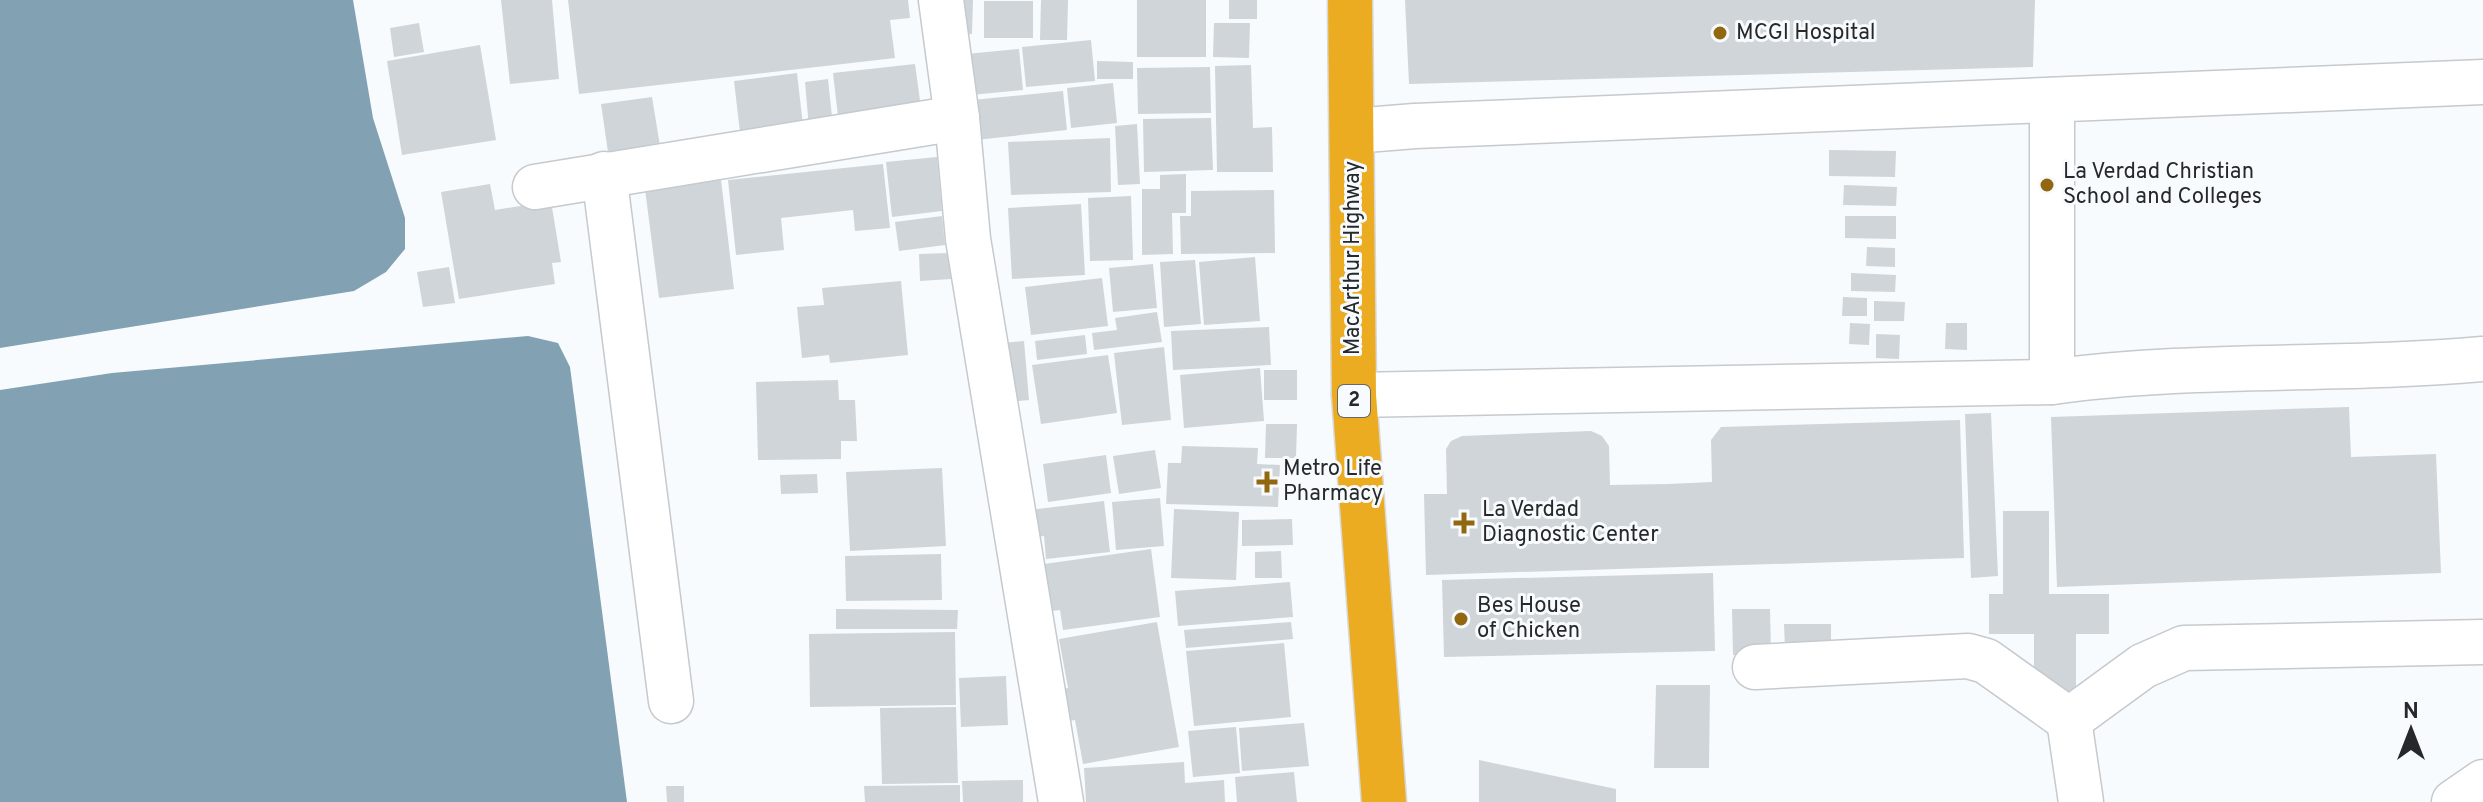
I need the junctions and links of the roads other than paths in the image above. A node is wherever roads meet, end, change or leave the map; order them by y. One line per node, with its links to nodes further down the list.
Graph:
1 (941, 0): 5 (street)
2 (1350, 0): 6 (highway, MacArthur Highway / 2)
3 (2483, 82): 4 (street)
4 (2052, 100): 6 (street); 10 (street)
5 (957, 118): 7 (street); 17 (street)
6 (1353, 131): 11 (highway, MacArthur Highway / 2)
7 (604, 174): 8 (street); 14 (street)
8 (535, 187)
9 (2483, 359): 10 (street)
10 (2052, 382): 11 (street)
11 (1354, 395): 18 (highway, MacArthur Highway / 2)
12 (2483, 642): 15 (street)
13 (1755, 667): 15 (street)
14 (671, 701)
15 (2069, 720): 19 (street)
16 (2483, 782): 20 (street)
17 (1061, 802)
18 (1384, 802)
19 (2081, 802)
20 (2454, 802)

